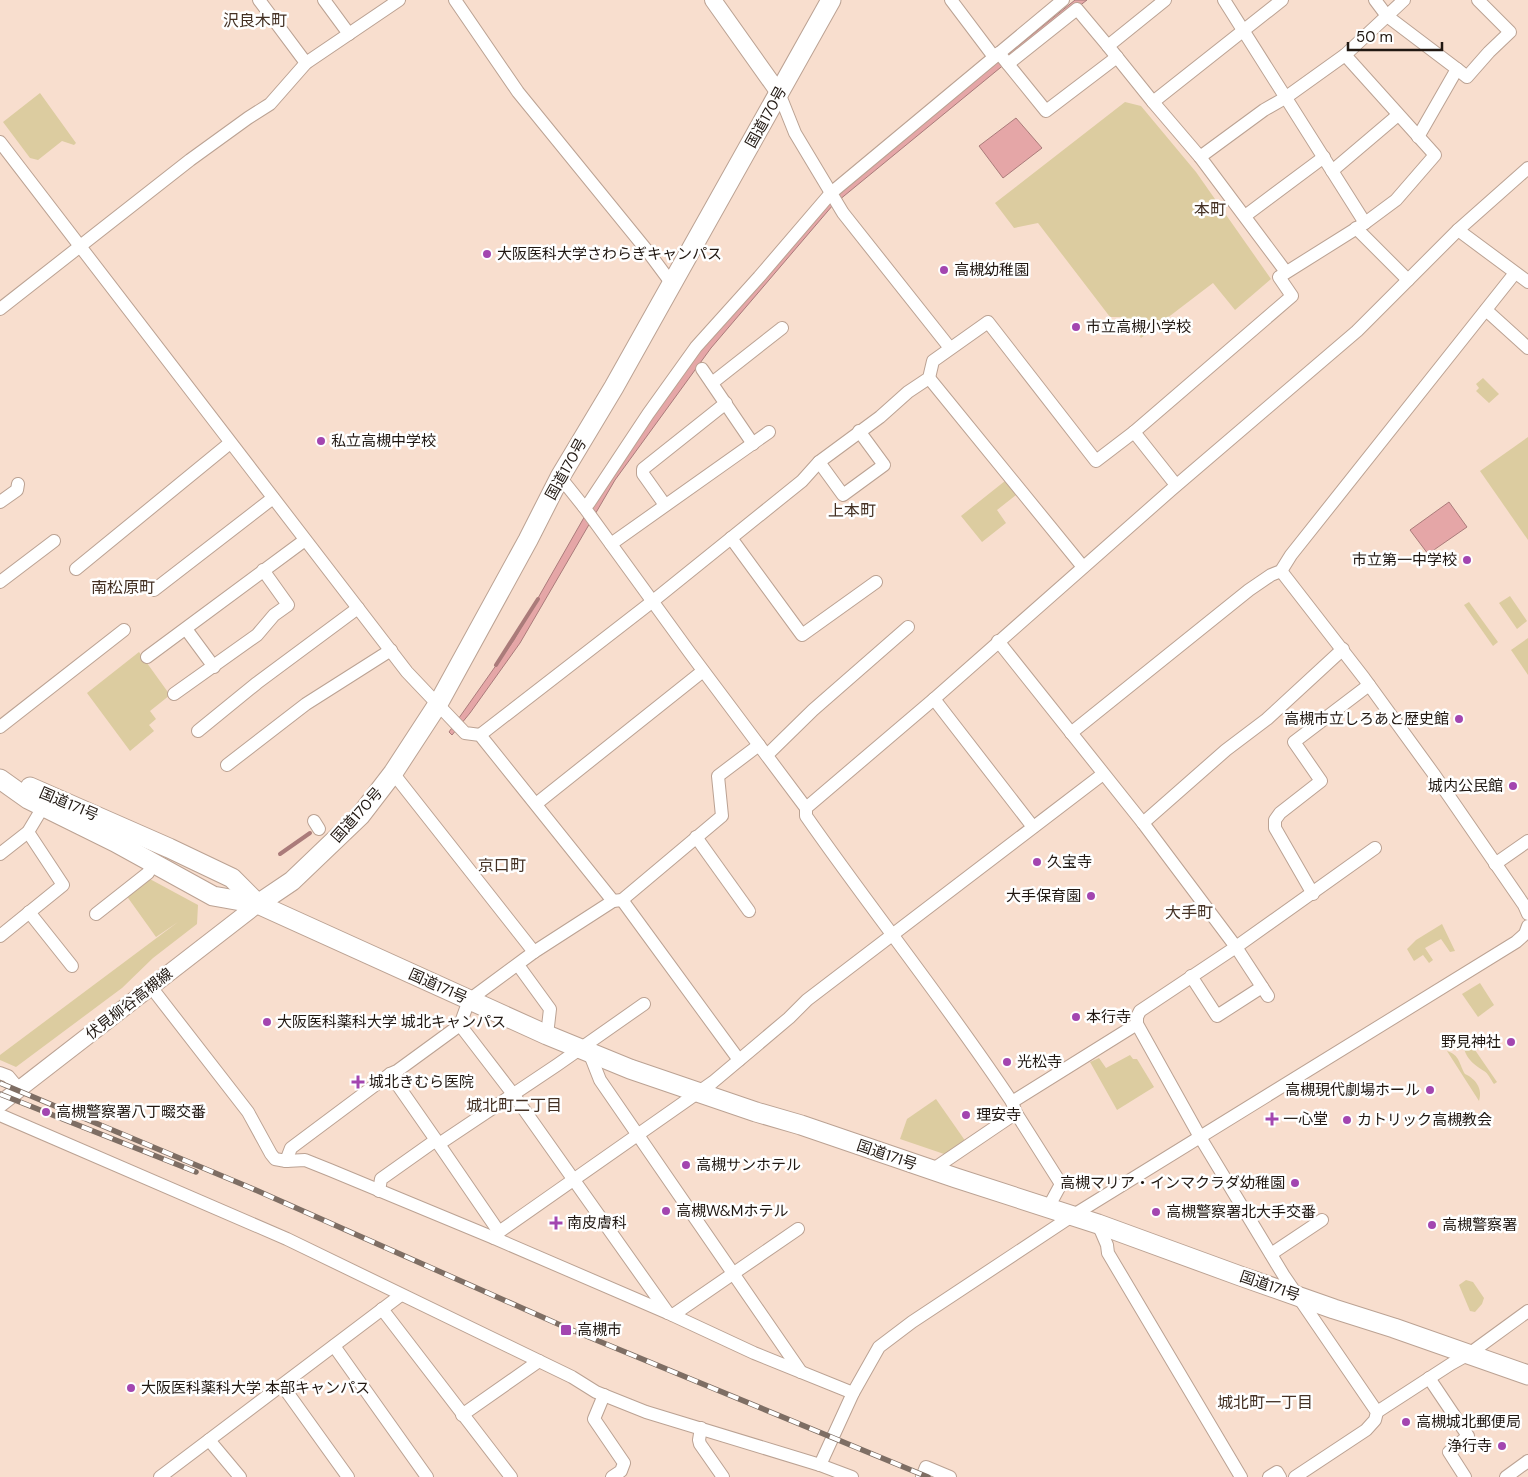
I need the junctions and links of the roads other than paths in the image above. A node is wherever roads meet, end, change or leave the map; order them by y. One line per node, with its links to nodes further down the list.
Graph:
1 (259, 0): 22 (street)
2 (324, 0): 17 (street)
3 (400, 0): 17 (street)
4 (455, 0): 44 (street)
5 (713, 0): 25 (main road)
6 (831, 0): 25 (highway, 国道170号)
7 (951, 0): 19 (street)
8 (1063, 0): 19 (street)
9 (1165, 0): 18 (street)
10 (1224, 0): 16 (street)
11 (1282, 0): 16 (street)
12 (1375, 0): 15 (street)
13 (1404, 0): 15 (street)
14 (1478, 0): 24 (street)
15 (1387, 16): 20 (street); 24 (street)
16 (1243, 32): 26 (street); 27 (street)
17 (349, 34): 22 (street)
18 (1108, 46): 21 (street); 23 (street)
19 (996, 55): 23 (street); 35 (street)
20 (1345, 55): 26 (street); 28 (street)
21 (1117, 56): 23 (street); 27 (street)
22 (306, 63): 39 (street)
23 (1008, 64)
24 (1457, 69): 29 (street)
25 (779, 93): 35 (street); 44 (highway, 国道170号)
26 (1285, 98): 31 (street); 32 (street)
27 (1153, 102): 31 (street)
28 (1398, 115): 29 (street); 34 (street)
29 (1418, 137): 37 (street)
30 (0, 142): 39 (street)
31 (1200, 157): 36 (street)
32 (1324, 157): 34 (street); 36 (street)
33 (1528, 168): 38 (street)
34 (1332, 171): 37 (street)
35 (831, 193): 48 (street); 66 (street)
36 (1245, 216): 40 (street)
37 (1360, 225): 40 (street); 42 (street)
38 (1458, 230): 41 (street); 42 (street)
39 (79, 245): 45 (street); 57 (street)
40 (1286, 272): 56 (street)
41 (1515, 273): 43 (street); 46 (street)
42 (1408, 280): 62 (street)
43 (1528, 282)
44 (672, 284): 60 (highway, 国道170号)
45 (0, 308)
46 (1486, 310): 49 (street); 74 (street)
47 (782, 328): 52 (street)
48 (950, 348): 51 (street); 56 (street)
49 (1528, 348)
50 (702, 369): 52 (street)
51 (929, 378): 55 (street); 71 (street)
52 (712, 383): 53 (street)
53 (726, 403): 58 (street); 65 (street)
54 (769, 432): 58 (street)
55 (860, 432): 59 (street); 59 (street)
56 (1134, 432): 62 (street)
57 (230, 443): 63 (street); 72 (street)
58 (752, 444): 65 (street)
59 (819, 462): 67 (street)
60 (560, 477): 66 (street); 92 (highway, 国道170号)
61 (18, 484): 64 (street)
62 (1176, 485): 71 (street)
63 (273, 498): 68 (street); 77 (street)
64 (0, 502)
65 (665, 505): 70 (street)
66 (588, 512): 70 (street)
67 (731, 538): 76 (street); 78 (street)
68 (305, 540): 73 (street); 79 (street)
69 (54, 541): 75 (street)
70 (611, 544): 78 (street)
71 (1083, 568): 83 (street)
72 (76, 569)
73 (263, 570): 81 (street); 87 (street)
74 (1281, 571): 84 (street); 95 (street)
75 (0, 582)
76 (876, 582)
77 (154, 590)
78 (653, 601): 88 (street); 96 (street)
79 (358, 608): 85 (street); 94 (street)
80 (908, 627): 98 (street)
81 (186, 629): 86 (street); 87 (street)
82 (124, 630): 93 (street)
83 (998, 641): 91 (street); 95 (street)
84 (1343, 649): 89 (street); 106 (street)
85 (390, 650): 92 (street); 99 (street)
86 (147, 657)
87 (214, 667): 90 (street)
88 (703, 671): 97 (street); 103 (street)
89 (1369, 685): 114 (street); 115 (street)
90 (174, 694)
91 (934, 699): 105 (street); 107 (street)
92 (438, 704): 96 (street); 100 (highway, 国道170号)
93 (0, 727)
94 (198, 731)
95 (1071, 733): 101 (street)
96 (480, 735): 103 (street)
97 (759, 745): 98 (street); 109 (street)
98 (767, 755): 105 (street)
99 (227, 765)
100 (393, 773): 117 (highway, 国道170号); 126 (street)
101 (1103, 774): 106 (street); 107 (street)
102 (3, 781): 104 (highway, 国道171号); 117 (highway, 国道171号)
103 (536, 804): 116 (street)
104 (43, 807): 108 (street); 113 (highway, 国道171号)
105 (806, 808): 123 (street)
106 (1143, 823): 125 (street)
107 (1033, 827): 123 (street)
108 (28, 832): 112 (street); 119 (street)
109 (696, 838): 116 (street); 118 (street)
110 (1528, 841): 114 (street)
111 (1376, 848): 115 (street)
112 (0, 854)
113 (153, 863): 117 (highway, 国道171号); 120 (street)
114 (1495, 864): 121 (street)
115 (1313, 894): 125 (street)
116 (618, 900): 126 (street); 137 (street)
117 (258, 904): 130 (main road, 伏見柳谷高槻線); 131 (highway, 国道171号)
118 (749, 911)
119 (29, 912): 124 (street); 128 (street)
120 (96, 914)
121 (1528, 914)
122 (1528, 926): 147 (street)
123 (893, 934): 137 (street); 144 (street)
124 (0, 936)
125 (1236, 947): 129 (street); 129 (street)
126 (534, 952): 127 (street)
127 (518, 965): 131 (street); 135 (street)
128 (72, 966)
129 (1191, 976): 134 (street)
130 (151, 986): 140 (main road, 伏見柳谷高槻線); 149 (street)
131 (469, 1000): 133 (street); 135 (highway, 国道171号)
132 (644, 1004): 136 (street)
133 (460, 1024): 139 (street); 142 (street)
134 (1137, 1024): 144 (street); 147 (street)
135 (547, 1035): 136 (highway, 国道171号)
136 (584, 1051): 141 (highway, 国道171号); 142 (street); 146 (street)
137 (738, 1060): 141 (street)
138 (0, 1073): 140 (street)
139 (390, 1074): 148 (street); 149 (street)
140 (19, 1089): 143 (main road, 伏見柳谷高槻線)
141 (698, 1092): 146 (street); 150 (highway, 国道171号)
142 (513, 1094): 148 (street); 151 (street)
143 (0, 1104)
144 (1014, 1107): 150 (street); 153 (street)
145 (0, 1115): 161 (street)
146 (637, 1135): 151 (street); 160 (street)
147 (1200, 1137): 154 (street); 159 (street)
148 (437, 1142): 152 (street); 158 (street)
149 (286, 1161): 152 (street)
150 (932, 1170): 153 (highway, 国道171号)
151 (572, 1180): 158 (street); 165 (street)
152 (379, 1191): 158 (street)
153 (1048, 1208): 154 (highway, 国道171号)
154 (1072, 1216): 156 (highway, 国道171号); 173 (street)
155 (1322, 1220): 159 (street)
156 (1098, 1224): 162 (highway, 国道171号); 191 (street)
157 (798, 1229): 160 (street)
158 (496, 1235): 165 (street)
159 (1271, 1254): 162 (street)
160 (732, 1274): 165 (street); 169 (street)
161 (401, 1295): 163 (street); 168 (street)
162 (1297, 1295): 167 (highway, 国道171号); 175 (street)
163 (382, 1309): 166 (street); 176 (street)
164 (1528, 1312): 167 (street)
165 (671, 1314): 169 (street)
166 (334, 1346): 172 (street); 186 (street)
167 (1469, 1354): 170 (highway, 国道171号); 171 (street)
168 (539, 1361): 174 (street); 176 (street)
169 (801, 1372): 173 (street)
170 (1528, 1376)
171 (1429, 1378): 175 (street); 195 (street)
172 (282, 1385): 178 (street); 185 (street)
173 (853, 1393): 180 (street)
174 (604, 1395): 177 (street); 181 (street)
175 (1377, 1412): 194 (street)
176 (462, 1415): 187 (street)
177 (701, 1428): 180 (street); 188 (street)
178 (209, 1440): 183 (street); 184 (street)
179 (1528, 1461): 196 (street)
180 (820, 1465): 182 (street)
181 (620, 1475)
182 (844, 1476)
183 (160, 1477)
184 (240, 1477)
185 (348, 1477)
186 (427, 1477)
187 (511, 1477)
188 (723, 1477)
189 (922, 1477): 190 (street)
190 (950, 1477)
191 (1241, 1477)
192 (1269, 1477): 193 (street)
193 (1280, 1477)
194 (1295, 1477)
195 (1464, 1477)
196 (1506, 1477)

